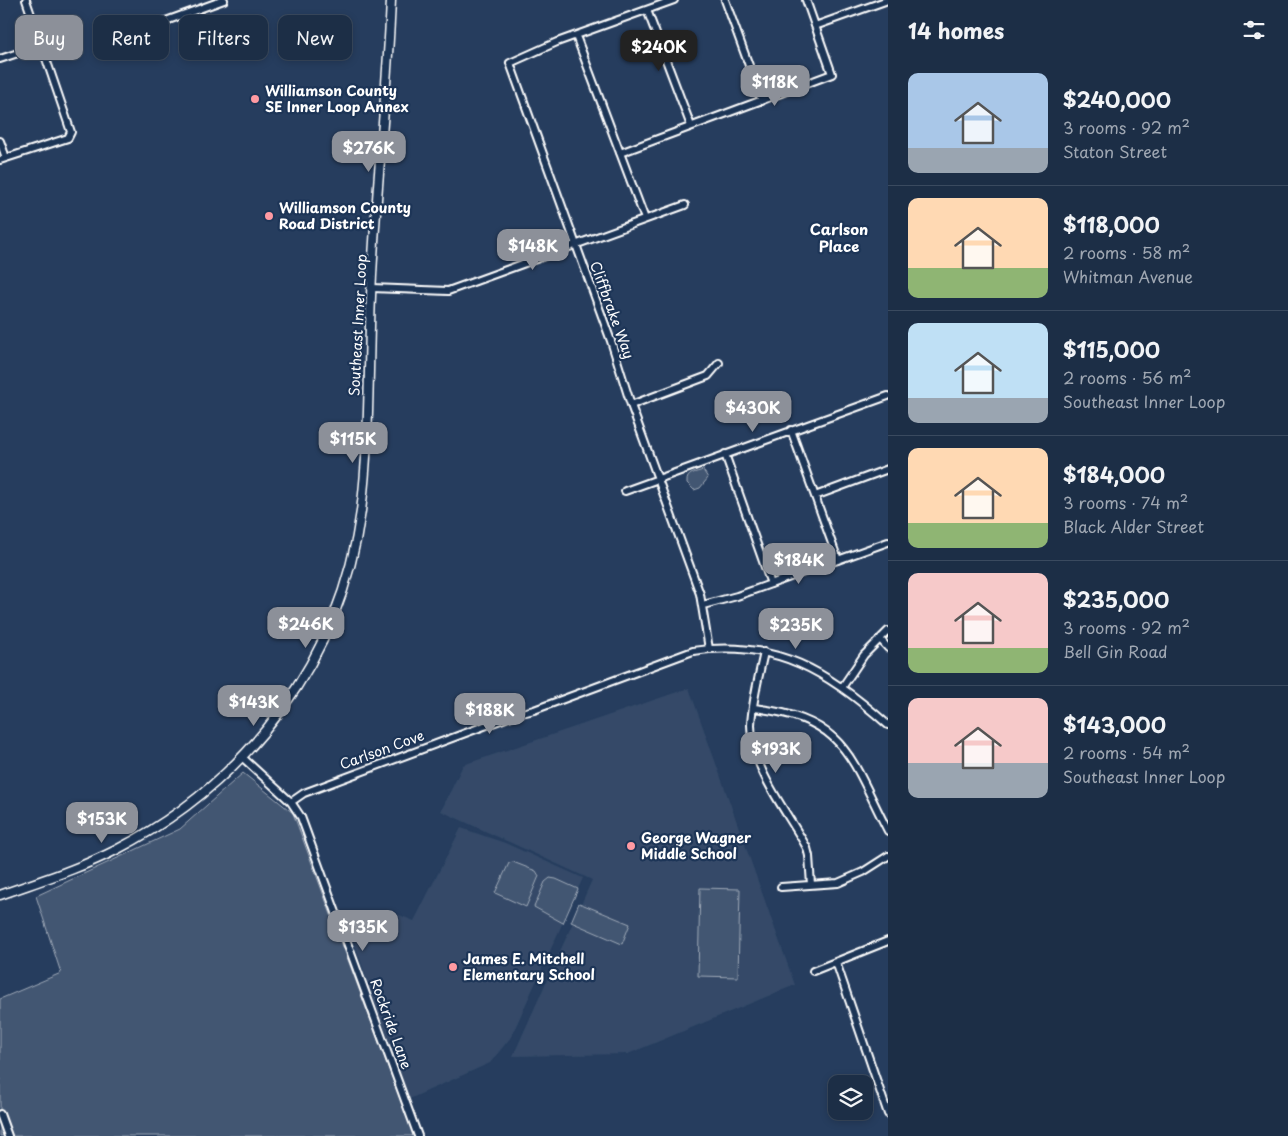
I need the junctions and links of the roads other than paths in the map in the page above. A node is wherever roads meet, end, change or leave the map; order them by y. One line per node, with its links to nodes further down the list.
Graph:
1 (26, 0): 9 (street)
2 (224, 0): 10 (street)
3 (391, 0): 24 (main road, Southeast Inner Loop)
4 (674, 0): 8 (street, Cliffbrake Way)
5 (725, 0): 16 (street)
6 (806, 0): 11 (street)
7 (888, 0): 11 (street)
8 (647, 10): 12 (street, Cliffbrake Way); 17 (street)
9 (31, 15)
10 (169, 20)
11 (815, 26): 16 (street)
12 (576, 36): 19 (street); 23 (street, Cliffbrake Way)
13 (15, 54): 14 (street)
14 (0, 59)
15 (47, 60): 20 (street)
16 (762, 101): 17 (street)
17 (691, 126): 19 (street)
18 (0, 141): 20 (street)
19 (620, 153): 22 (street)
20 (3, 159)
21 (685, 205): 22 (street)
22 (645, 219): 23 (street)
23 (575, 245): 24 (street); 27 (street, Cliffbrake Way)
24 (372, 288): 46 (main road, Southeast Inner Loop)
25 (719, 363): 27 (street)
26 (888, 396): 28 (street)
27 (631, 405): 31 (street, Cliffbrake Way)
28 (791, 430): 29 (street); 33 (street)
29 (725, 454): 31 (street); 36 (street)
30 (888, 469): 33 (street)
31 (658, 479): 32 (street); 37 (street, Cliffbrake Way)
32 (625, 491)
33 (815, 496): 35 (street)
34 (888, 542): 35 (street)
35 (838, 560): 36 (street)
36 (771, 584): 37 (street)
37 (703, 605): 41 (street, Cliffbrake Way)
38 (888, 631): 39 (street)
39 (880, 639): 40 (street); 43 (street)
40 (888, 648)
41 (709, 649): 42 (street, Carlson Cove); 47 (street, Carlson Cove)
42 (764, 652): 43 (street, Carlson Cove); 44 (street)
43 (843, 686): 45 (street, Carlson Cove)
44 (754, 708): 48 (street); 50 (street)
45 (888, 725)
46 (243, 758): 47 (street, Rockride Lane); 52 (main road, Southeast Inner Loop)
47 (291, 802): 59 (street, Rockride Lane)
48 (888, 831)
49 (888, 856): 50 (street)
50 (811, 885): 51 (street)
51 (781, 887)
52 (0, 895)
53 (888, 941): 54 (street)
54 (836, 962): 55 (street); 57 (street)
55 (813, 971)
56 (0, 1114): 58 (street)
57 (888, 1114)
58 (8, 1136)
59 (418, 1136)

